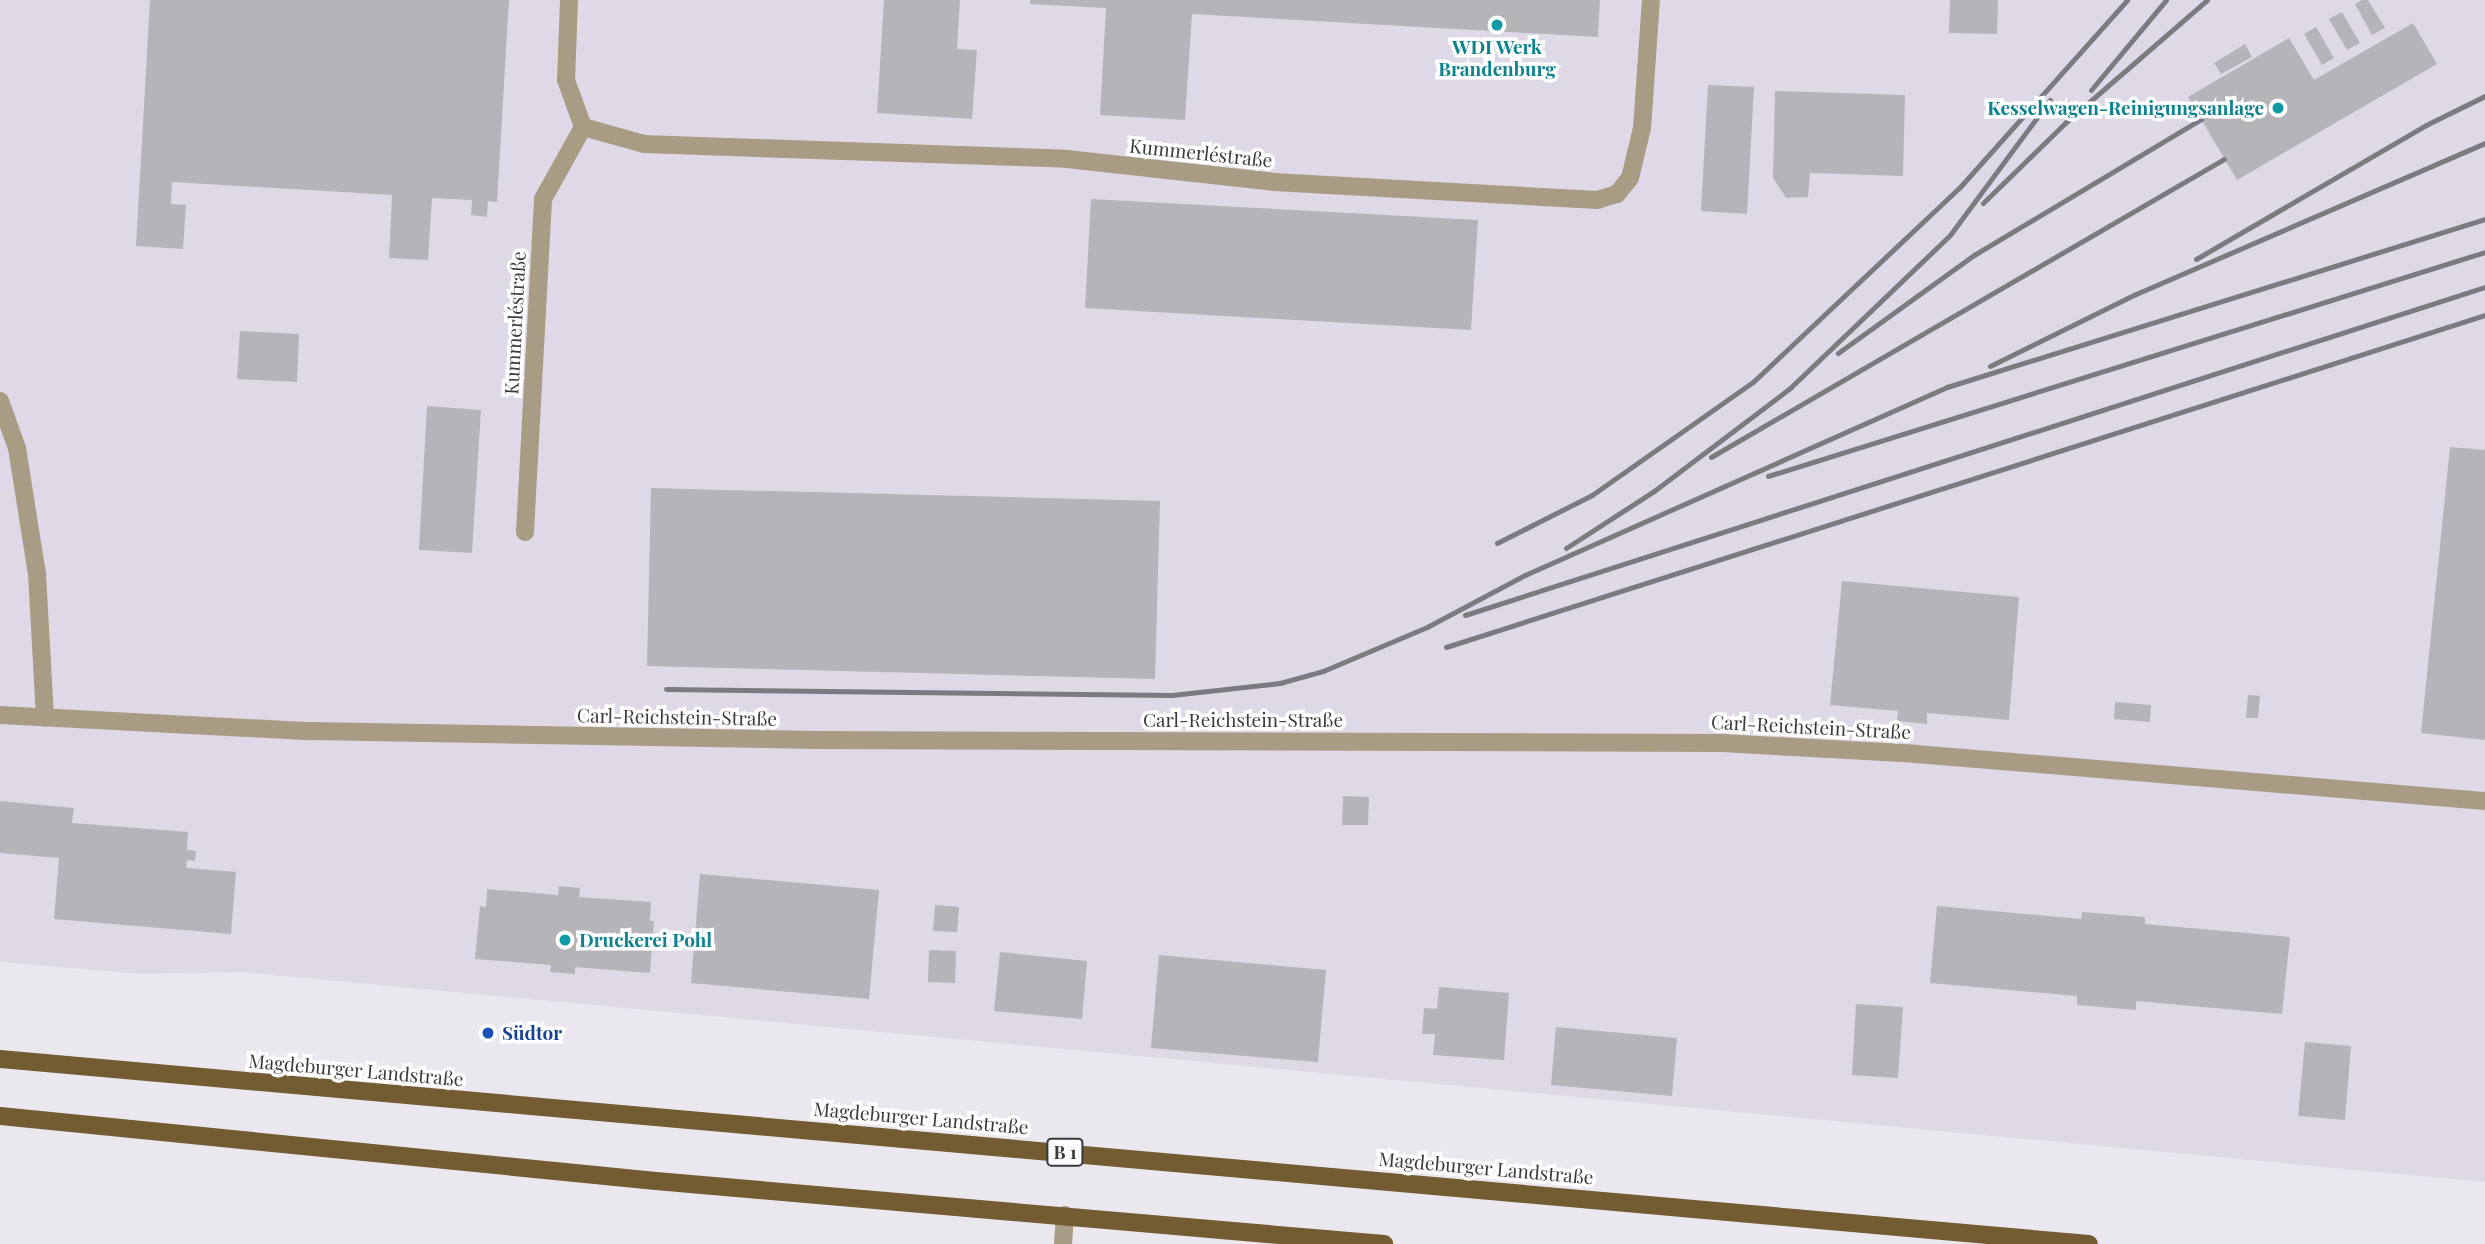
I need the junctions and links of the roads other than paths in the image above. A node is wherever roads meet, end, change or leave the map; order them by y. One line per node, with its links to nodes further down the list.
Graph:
1 (569, 0): 3 (street)
2 (1651, 0): 3 (street, Kummerléstraße)
3 (583, 127): 5 (street, Kummerléstraße)
4 (0, 401): 7 (street)
5 (526, 532)
6 (0, 715): 7 (street, Carl-Reichstein-Straße)
7 (45, 718): 8 (street, Carl-Reichstein-Straße)
8 (2485, 800)
9 (0, 1059): 14 (main road, Magdeburger Landstraße / B 1)
10 (0, 1116): 11 (main road)
11 (1065, 1215): 12 (street); 13 (main road)
12 (1063, 1244)
13 (1384, 1244)
14 (2088, 1244)

